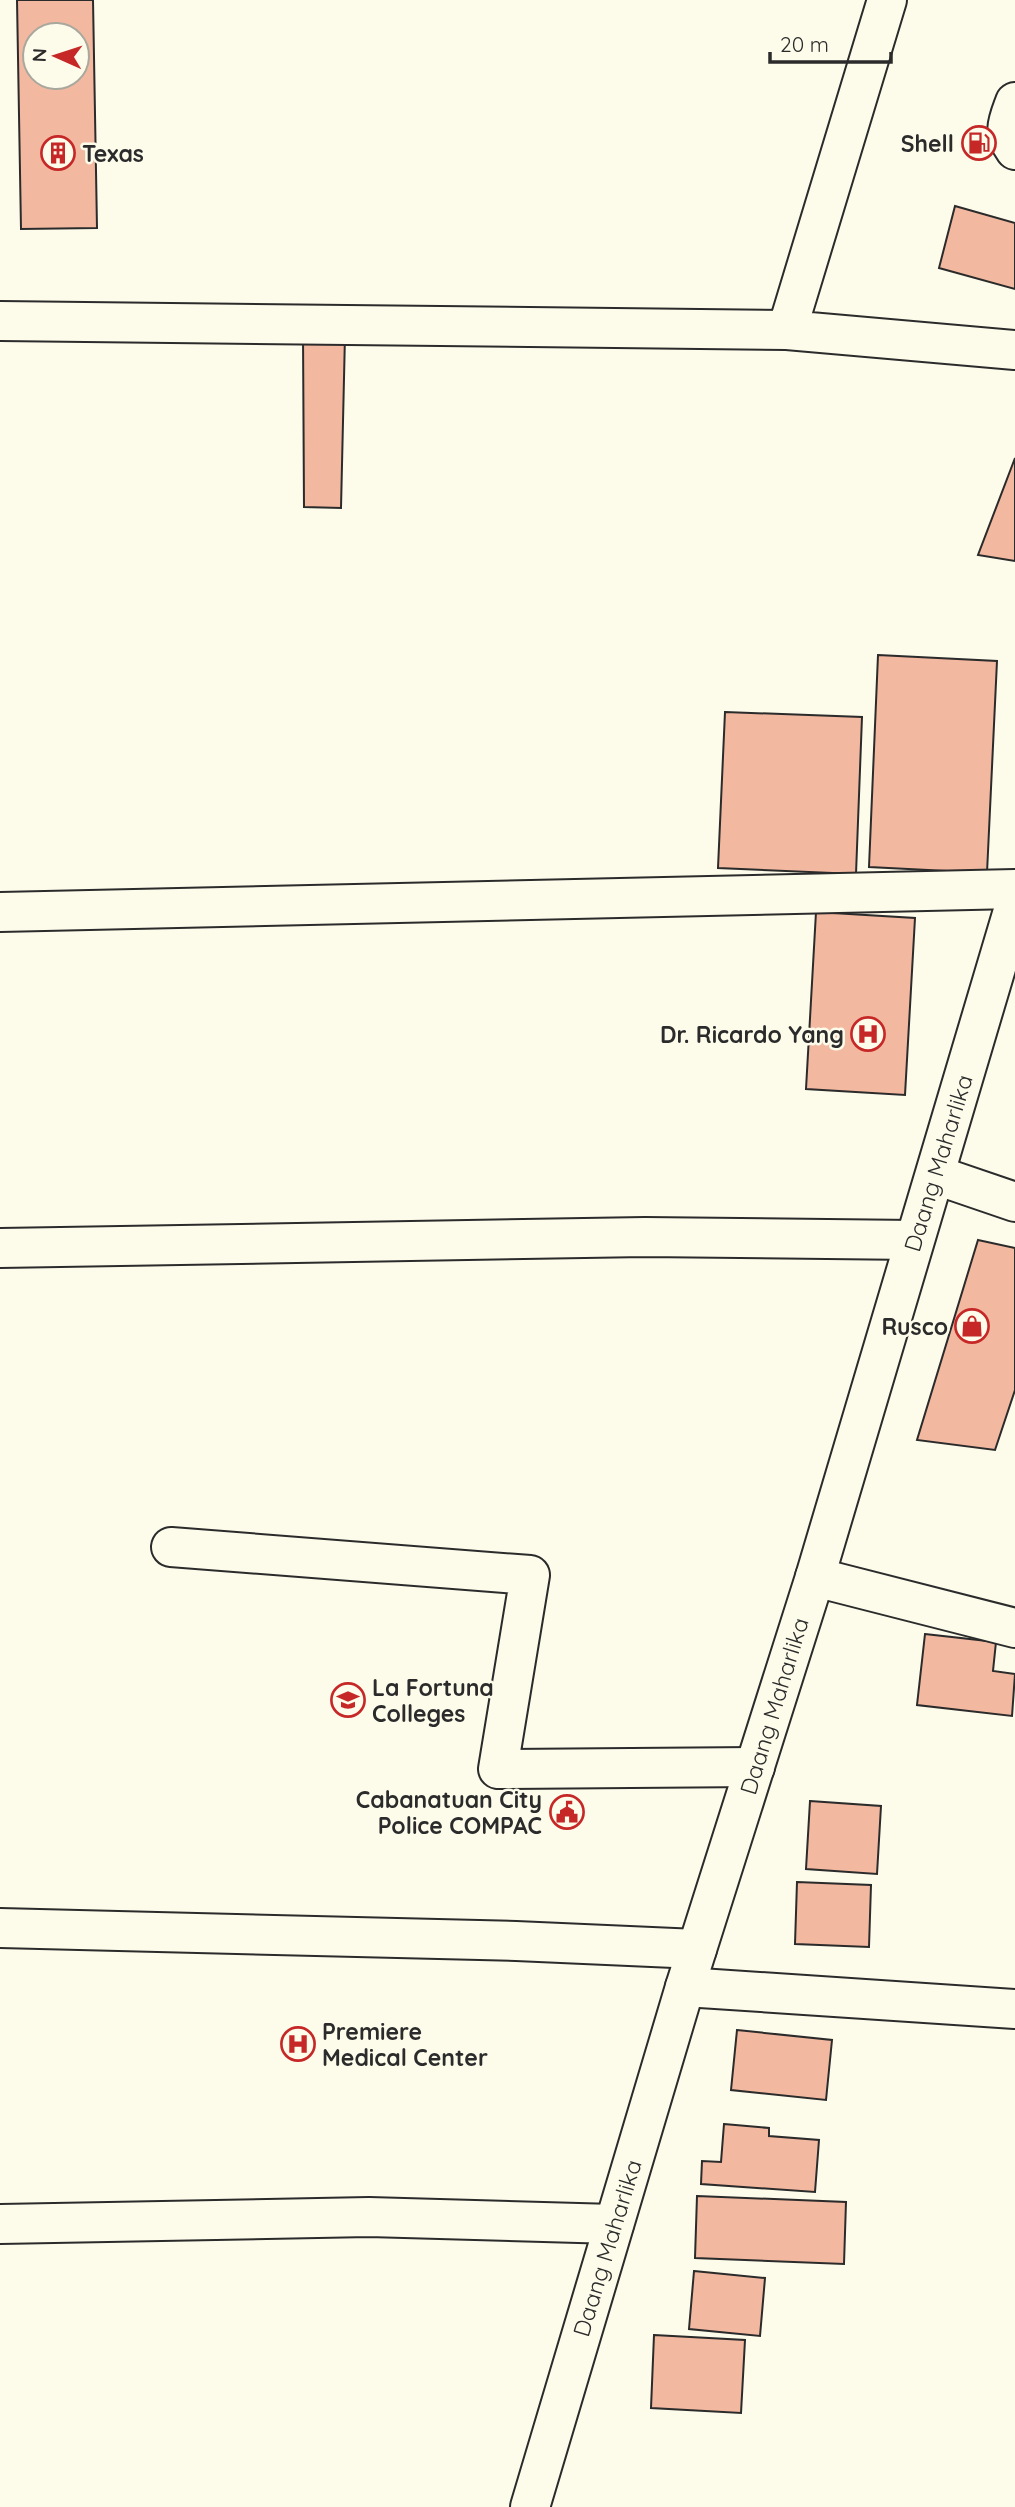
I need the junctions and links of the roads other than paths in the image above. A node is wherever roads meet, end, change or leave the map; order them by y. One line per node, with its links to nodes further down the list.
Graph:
1 (887, 0): 5 (main road)
2 (1015, 102): 3 (main road)
3 (1015, 150)
4 (0, 321): 5 (main road)
5 (787, 330): 6 (main road)
6 (1015, 350)
7 (1015, 889): 9 (main road)
8 (1015, 904): 10 (main road, Daang Maharlika)
9 (0, 912)
10 (936, 1174): 11 (main road); 12 (main road, Daang Maharlika)
11 (1015, 1202)
12 (914, 1240): 13 (main road); 15 (main road, Daang Maharlika)
13 (0, 1248)
14 (171, 1547): 17 (main road)
15 (815, 1577): 16 (main road); 17 (main road, Daang Maharlika)
16 (1015, 1628)
17 (755, 1768): 19 (main road, Daang Maharlika)
18 (0, 1928): 19 (main road)
19 (697, 1949): 20 (main road, Daang Maharlika)
20 (685, 1987): 21 (main road); 23 (main road, Daang Maharlika)
21 (1015, 2009)
22 (0, 2224): 23 (main road)
23 (614, 2224): 24 (main road, Daang Maharlika)
24 (530, 2507)

